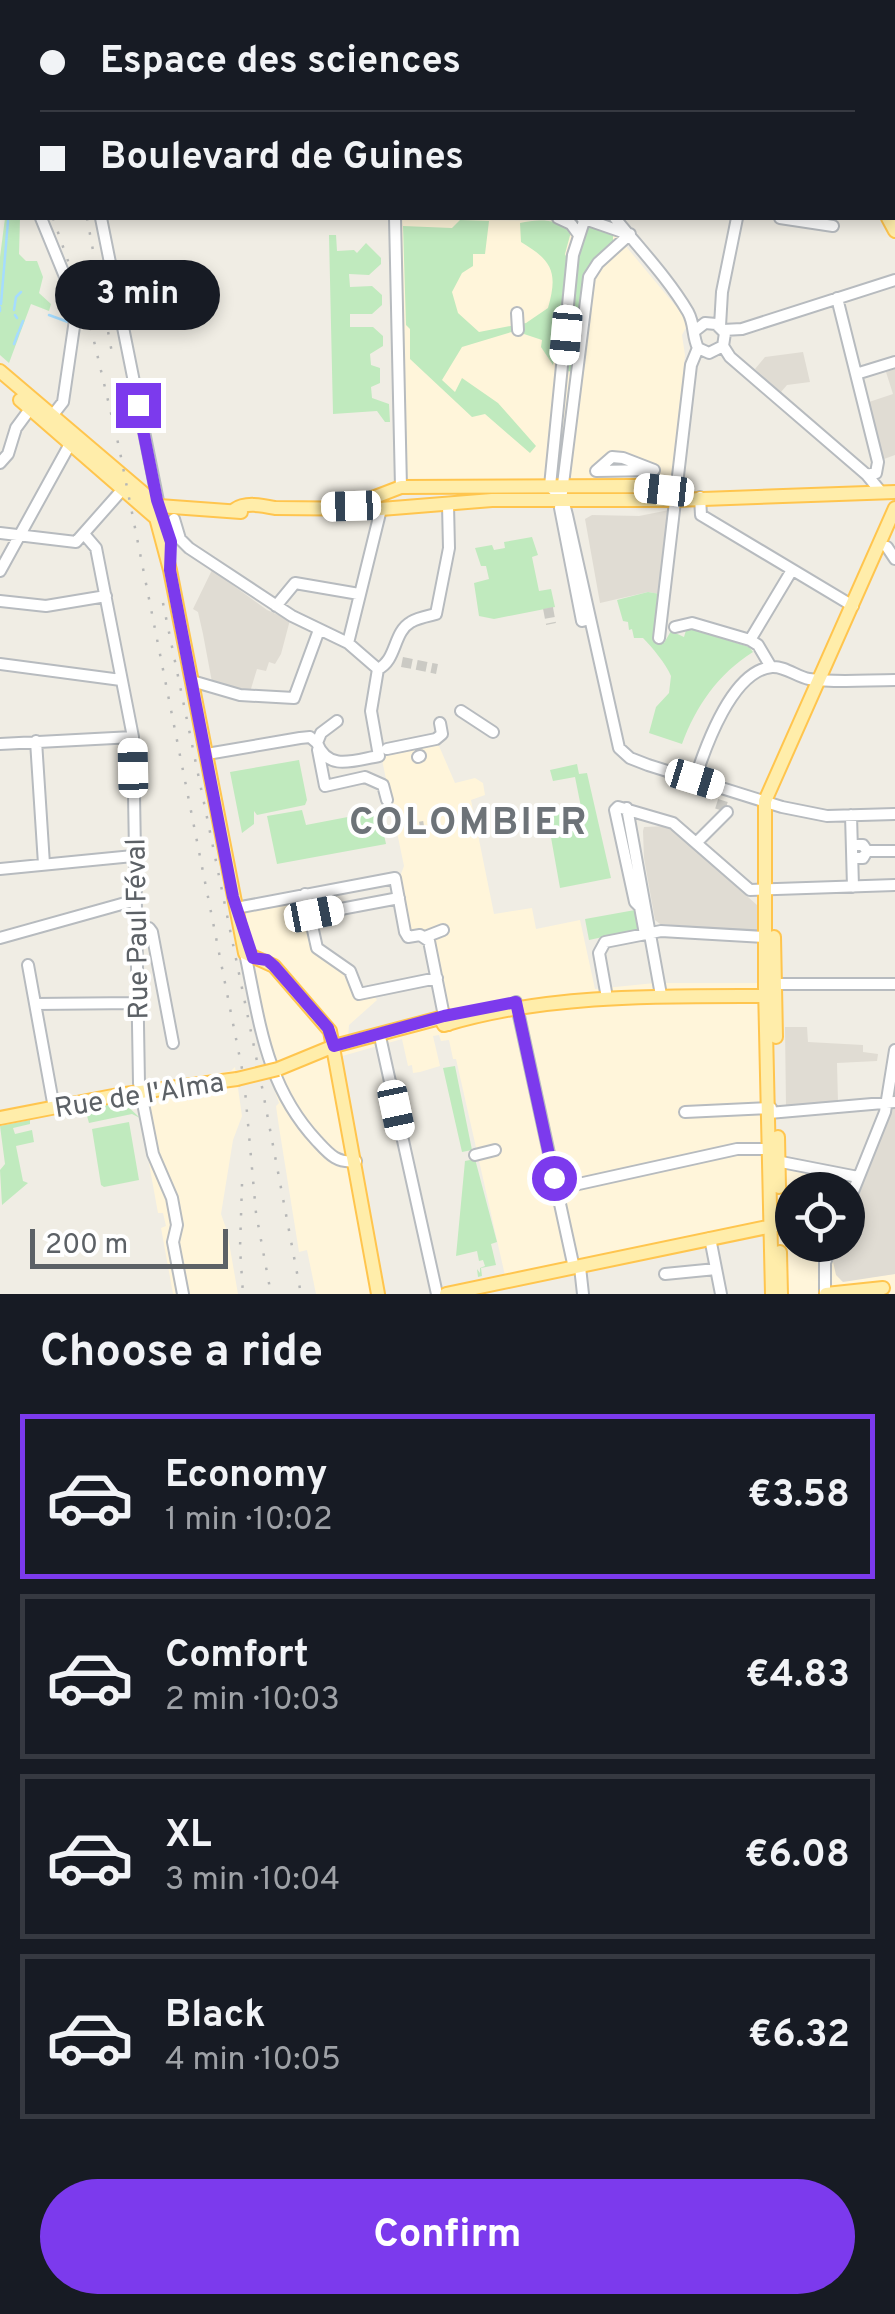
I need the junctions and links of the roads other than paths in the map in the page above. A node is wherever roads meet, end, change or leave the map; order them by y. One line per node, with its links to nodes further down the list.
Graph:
1 (42, 220): 26 (street)
2 (101, 220): 29 (street)
3 (395, 220): 33 (street)
4 (562, 220): 12 (street)
5 (583, 220): 12 (street)
6 (590, 220): 11 (street)
7 (620, 220): 11 (street)
8 (737, 220): 17 (street)
9 (793, 220): 10 (street)
10 (833, 226)
11 (630, 234): 17 (street); 23 (street)
12 (579, 235): 22 (street)
13 (895, 280): 14 (street)
14 (837, 298): 17 (street); 21 (street)
15 (518, 313): 16 (street)
16 (518, 330)
17 (714, 331): 18 (street); 18 (street); 30 (street)
18 (698, 348): 37 (street)
19 (895, 362): 21 (street)
20 (0, 371): 26 (main road)
21 (856, 374): 30 (street)
22 (562, 377): 23 (street); 32 (street)
23 (577, 379): 31 (street)
24 (0, 382): 25 (main road)
25 (30, 409): 27 (main road); 28 (street)
26 (52, 416): 34 (main road)
27 (70, 444): 34 (main road); 48 (street)
28 (0, 463)
29 (149, 470): 34 (street); 44 (street)
30 (867, 476): 35 (street)
31 (565, 484): 32 (main road); 37 (main road); 39 (street)
32 (550, 486): 33 (main road); 39 (street)
33 (402, 487): 41 (main road)
34 (129, 488): 44 (main road); 44 (main road); 47 (street)
35 (888, 492): 36 (main road)
36 (850, 493): 38 (main road); 43 (main road)
37 (676, 496): 38 (main road); 39 (main road); 59 (street)
38 (696, 497): 52 (street)
39 (563, 500): 40 (main road); 84 (street)
40 (448, 505): 42 (main road); 68 (street)
41 (351, 506): 42 (main road); 44 (main road)
42 (382, 508): 54 (street)
43 (895, 509): 58 (main road)
44 (161, 513): 49 (main road); 51 (main road)
45 (895, 530): 50 (main road)
46 (0, 533): 48 (street)
47 (84, 534): 48 (street); 55 (street, Rue Paul Féval)
48 (20, 535): 53 (street)
49 (177, 547): 51 (main road); 57 (street)
50 (891, 552): 69 (main road)
51 (170, 570): 72 (main road)
52 (792, 570): 58 (street); 64 (street)
53 (0, 571)
54 (359, 594): 57 (street); 65 (street)
55 (106, 596): 56 (street); 70 (street, Rue Paul Féval)
56 (0, 601)
57 (276, 606): 61 (street)
58 (852, 606): 69 (main road)
59 (662, 619): 60 (street); 63 (street)
60 (674, 627): 62 (street); 64 (street)
61 (319, 630): 65 (street); 72 (street)
62 (685, 636)
63 (660, 638)
64 (750, 640): 67 (street)
65 (348, 643): 68 (street)
66 (0, 664): 70 (street)
67 (771, 667): 69 (street); 84 (street)
68 (378, 669): 81 (street)
69 (823, 679): 71 (street); 86 (main road)
70 (121, 680): 77 (street, Rue Paul Féval)
71 (895, 680)
72 (192, 681): 82 (main road)
73 (461, 710): 76 (street)
74 (337, 721): 80 (street)
75 (440, 723): 81 (street)
76 (493, 732)
77 (133, 737): 78 (street); 95 (street, Rue Paul Féval)
78 (36, 742): 79 (street); 97 (street)
79 (0, 744)
80 (317, 746): 82 (street); 83 (street); 83 (street)
81 (383, 753): 83 (street)
82 (207, 754): 105 (main road)
83 (364, 769): 85 (street)
84 (695, 779): 86 (street)
85 (387, 800)
86 (770, 803): 90 (street); 101 (main road)
87 (621, 809): 91 (street); 109 (street); 109 (street)
88 (721, 814): 91 (street)
89 (895, 814): 90 (street)
90 (851, 815): 92 (street)
91 (696, 843): 101 (street)
92 (854, 845): 94 (street); 96 (street)
93 (895, 850): 94 (street)
94 (867, 851): 96 (street)
95 (133, 856): 97 (street); 104 (street, Rue Paul Féval)
96 (854, 858): 100 (street)
97 (44, 864): 98 (street)
98 (0, 869)
99 (895, 885): 100 (street)
100 (853, 887): 101 (street)
101 (769, 889): 111 (main road); 117 (main road)
102 (306, 894): 103 (street); 105 (street); 106 (street)
103 (399, 898): 106 (street); 110 (street)
104 (136, 900): 107 (street, Rue Paul Féval); 112 (street)
105 (236, 908): 113 (main road)
106 (310, 916): 115 (street)
107 (136, 928): 121 (street, Rue Paul Féval); 125 (street)
108 (443, 930): 110 (street)
109 (648, 934): 111 (street); 118 (street); 119 (street)
110 (425, 936): 115 (street)
111 (766, 937): 117 (main road)
112 (0, 938)
113 (249, 956): 126 (main road); 137 (street)
114 (28, 965): 122 (street)
115 (437, 978): 123 (street)
116 (895, 984): 117 (street)
117 (769, 989): 118 (main road); 131 (main road); 131 (main road)
118 (660, 991): 119 (main road); 120 (main road)
119 (606, 992): 120 (main road)
120 (516, 1000): 123 (main road, Rue de l'Alma); 140 (street)
121 (137, 1002): 122 (street); 128 (street, Rue Paul Féval)
122 (35, 1004): 130 (street)
123 (444, 1020): 124 (main road, Rue de l'Alma); 126 (main road, Rue de l'Alma)
124 (381, 1041): 126 (main road, Rue de l'Alma); 151 (street)
125 (172, 1043)
126 (335, 1050): 128 (main road, Rue de l'Alma, bridge); 137 (main road)
127 (895, 1050): 129 (street)
128 (141, 1092): 130 (main road, Rue de l'Alma); 150 (street, Rue Paul Féval)
129 (890, 1103): 131 (street); 139 (street)
130 (54, 1108): 133 (main road, Rue de l'Alma)
131 (773, 1111): 132 (street); 136 (main road)
132 (685, 1112)
133 (0, 1118)
134 (495, 1150): 135 (street)
135 (474, 1154)
136 (773, 1156): 138 (street); 140 (street); 141 (main road)
137 (356, 1161): 149 (main road)
138 (838, 1172)
139 (860, 1172)
140 (556, 1189): 145 (street)
141 (775, 1225): 142 (main road); 155 (main road)
142 (710, 1238): 145 (main road); 146 (street)
143 (778, 1262): 156 (main road)
144 (825, 1262): 157 (street)
145 (577, 1268): 152 (main road); 153 (street)
146 (716, 1269): 147 (street); 154 (street)
147 (666, 1274)
148 (889, 1287): 157 (main road); 158 (main road)
149 (379, 1291)
150 (183, 1294)
151 (437, 1294)
152 (446, 1294)
153 (583, 1294)
154 (721, 1294)
155 (772, 1294)
156 (781, 1294)
157 (825, 1294)
158 (866, 1294)

